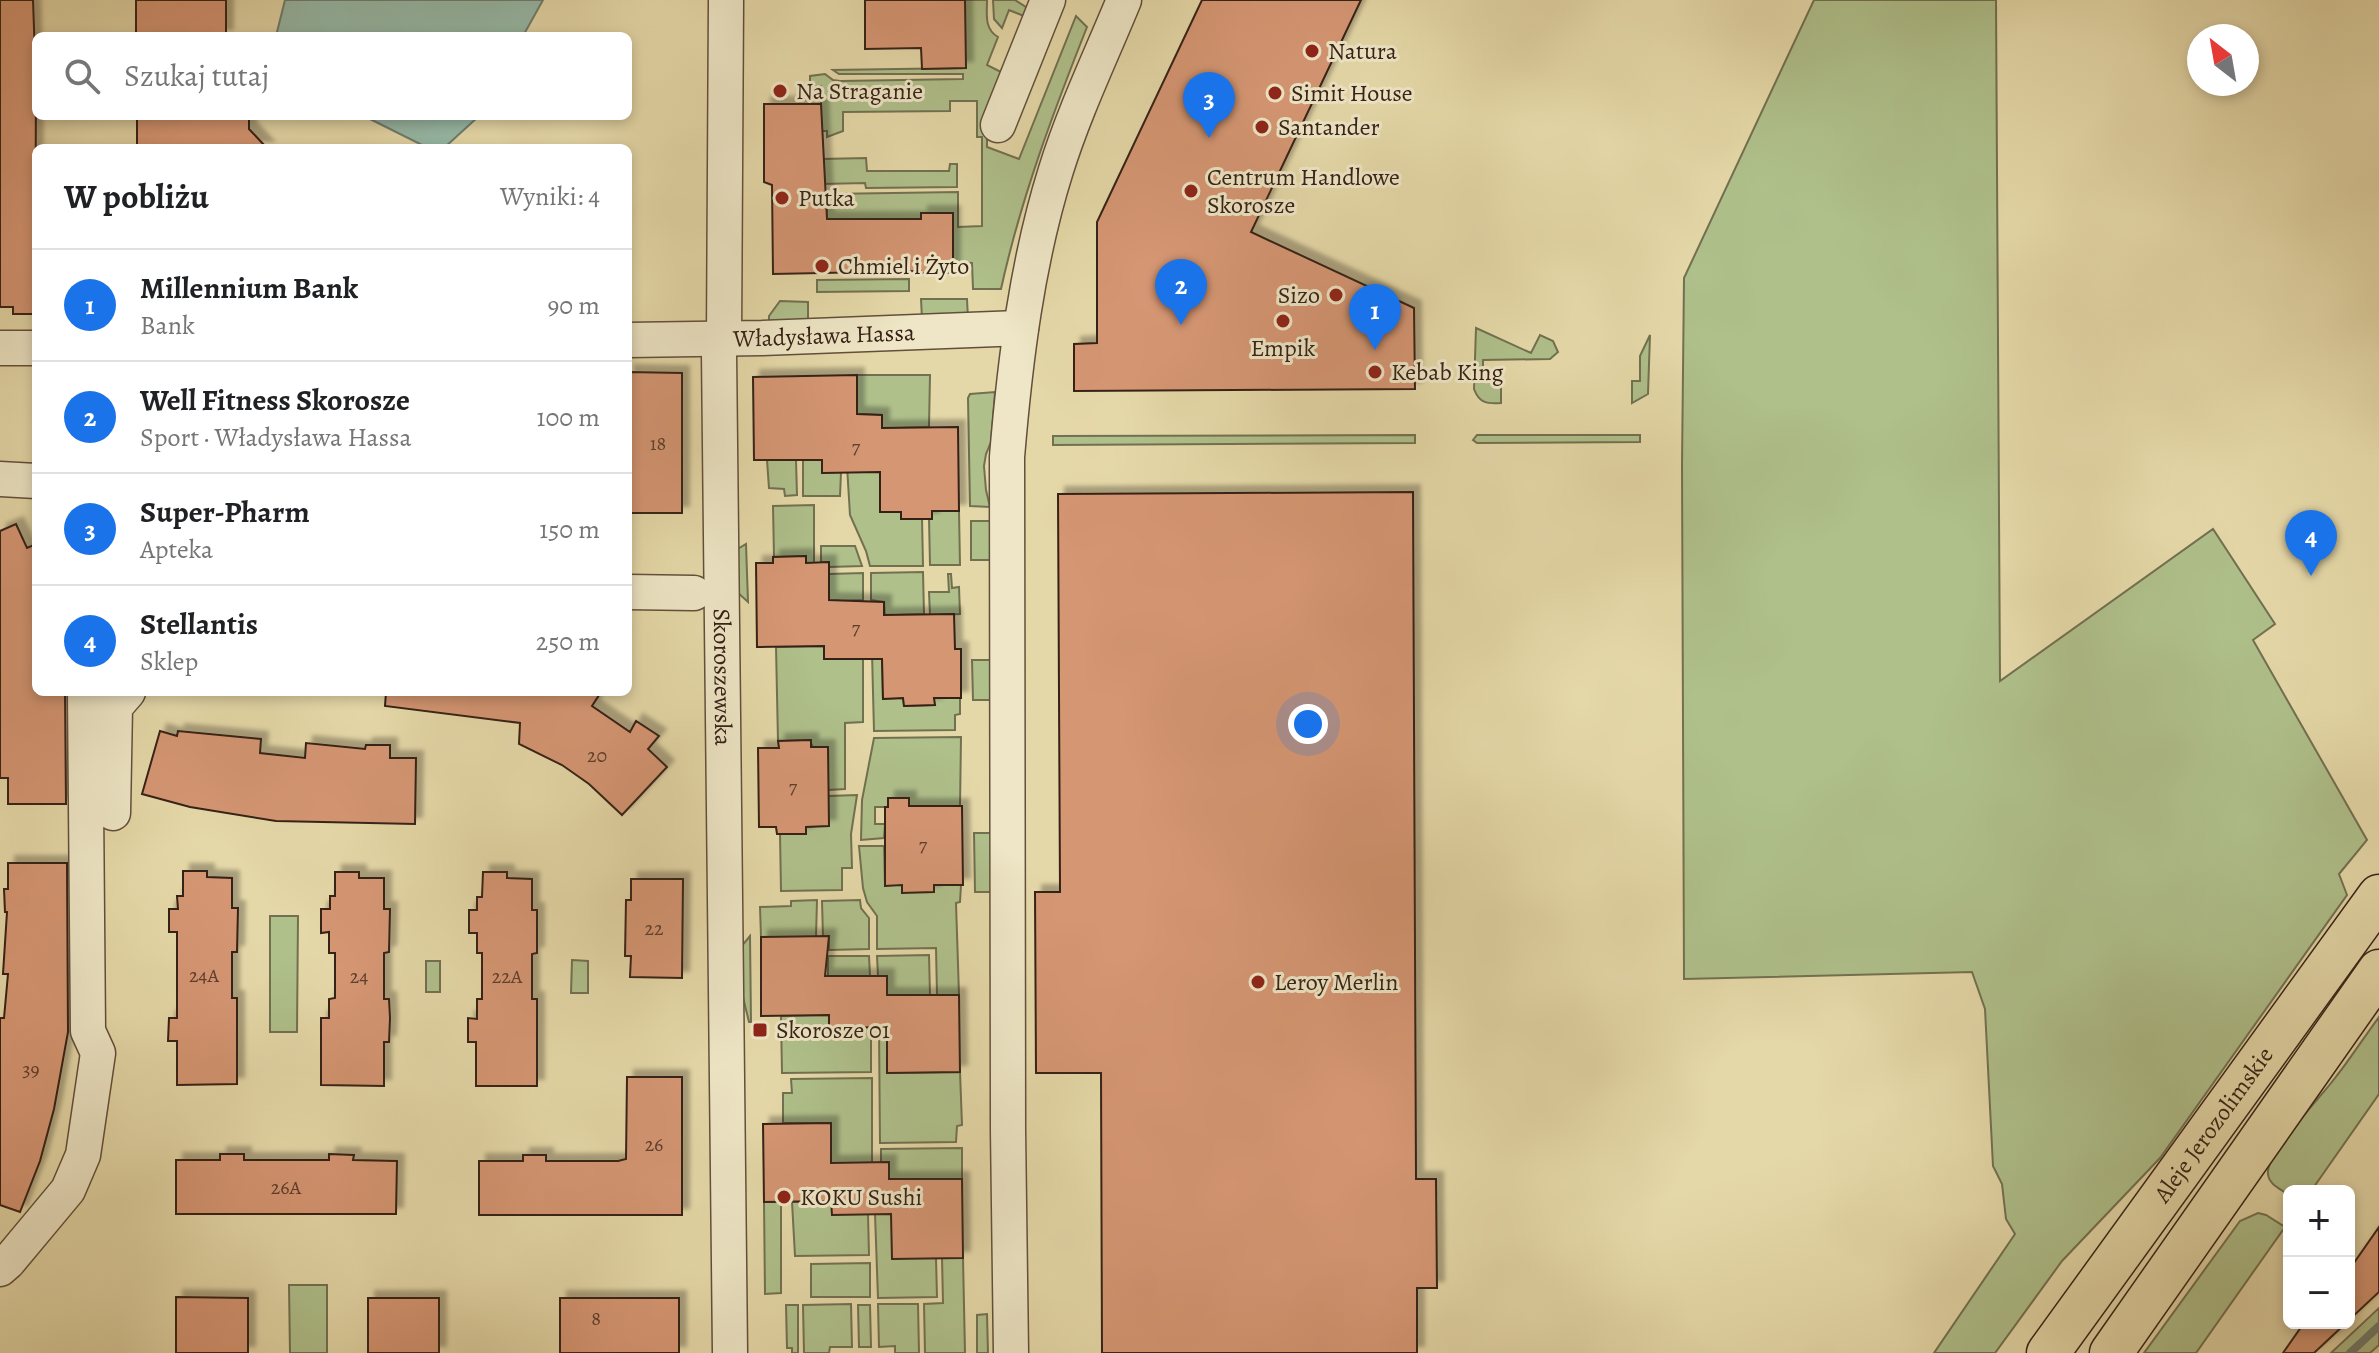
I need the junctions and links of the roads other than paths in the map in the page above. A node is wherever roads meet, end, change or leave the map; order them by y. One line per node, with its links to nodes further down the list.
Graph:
1 (726, 0): 6 (street, Skoroszewska)
2 (1048, 0): 4 (street)
3 (1124, 0): 5 (street)
4 (998, 125)
5 (1021, 328): 6 (street, Władysława Hassa); 21 (street)
6 (724, 338): 7 (street, Władysława Hassa); 20 (street, Skoroszewska)
7 (632, 340)
8 (0, 348): 9 (street)
9 (32, 348)
10 (0, 479): 11 (street)
11 (32, 481)
12 (632, 592): 13 (street)
13 (694, 593)
14 (85, 696): 19 (street)
15 (125, 696): 16 (street)
16 (113, 813)
17 (2379, 896): 22 (main road, Aleje Jerozolimskie)
18 (2379, 971): 23 (main road, Aleje Jerozolimskie)
19 (4, 1265)
20 (730, 1353)
21 (1011, 1353)
22 (2048, 1353)
23 (2111, 1353)

